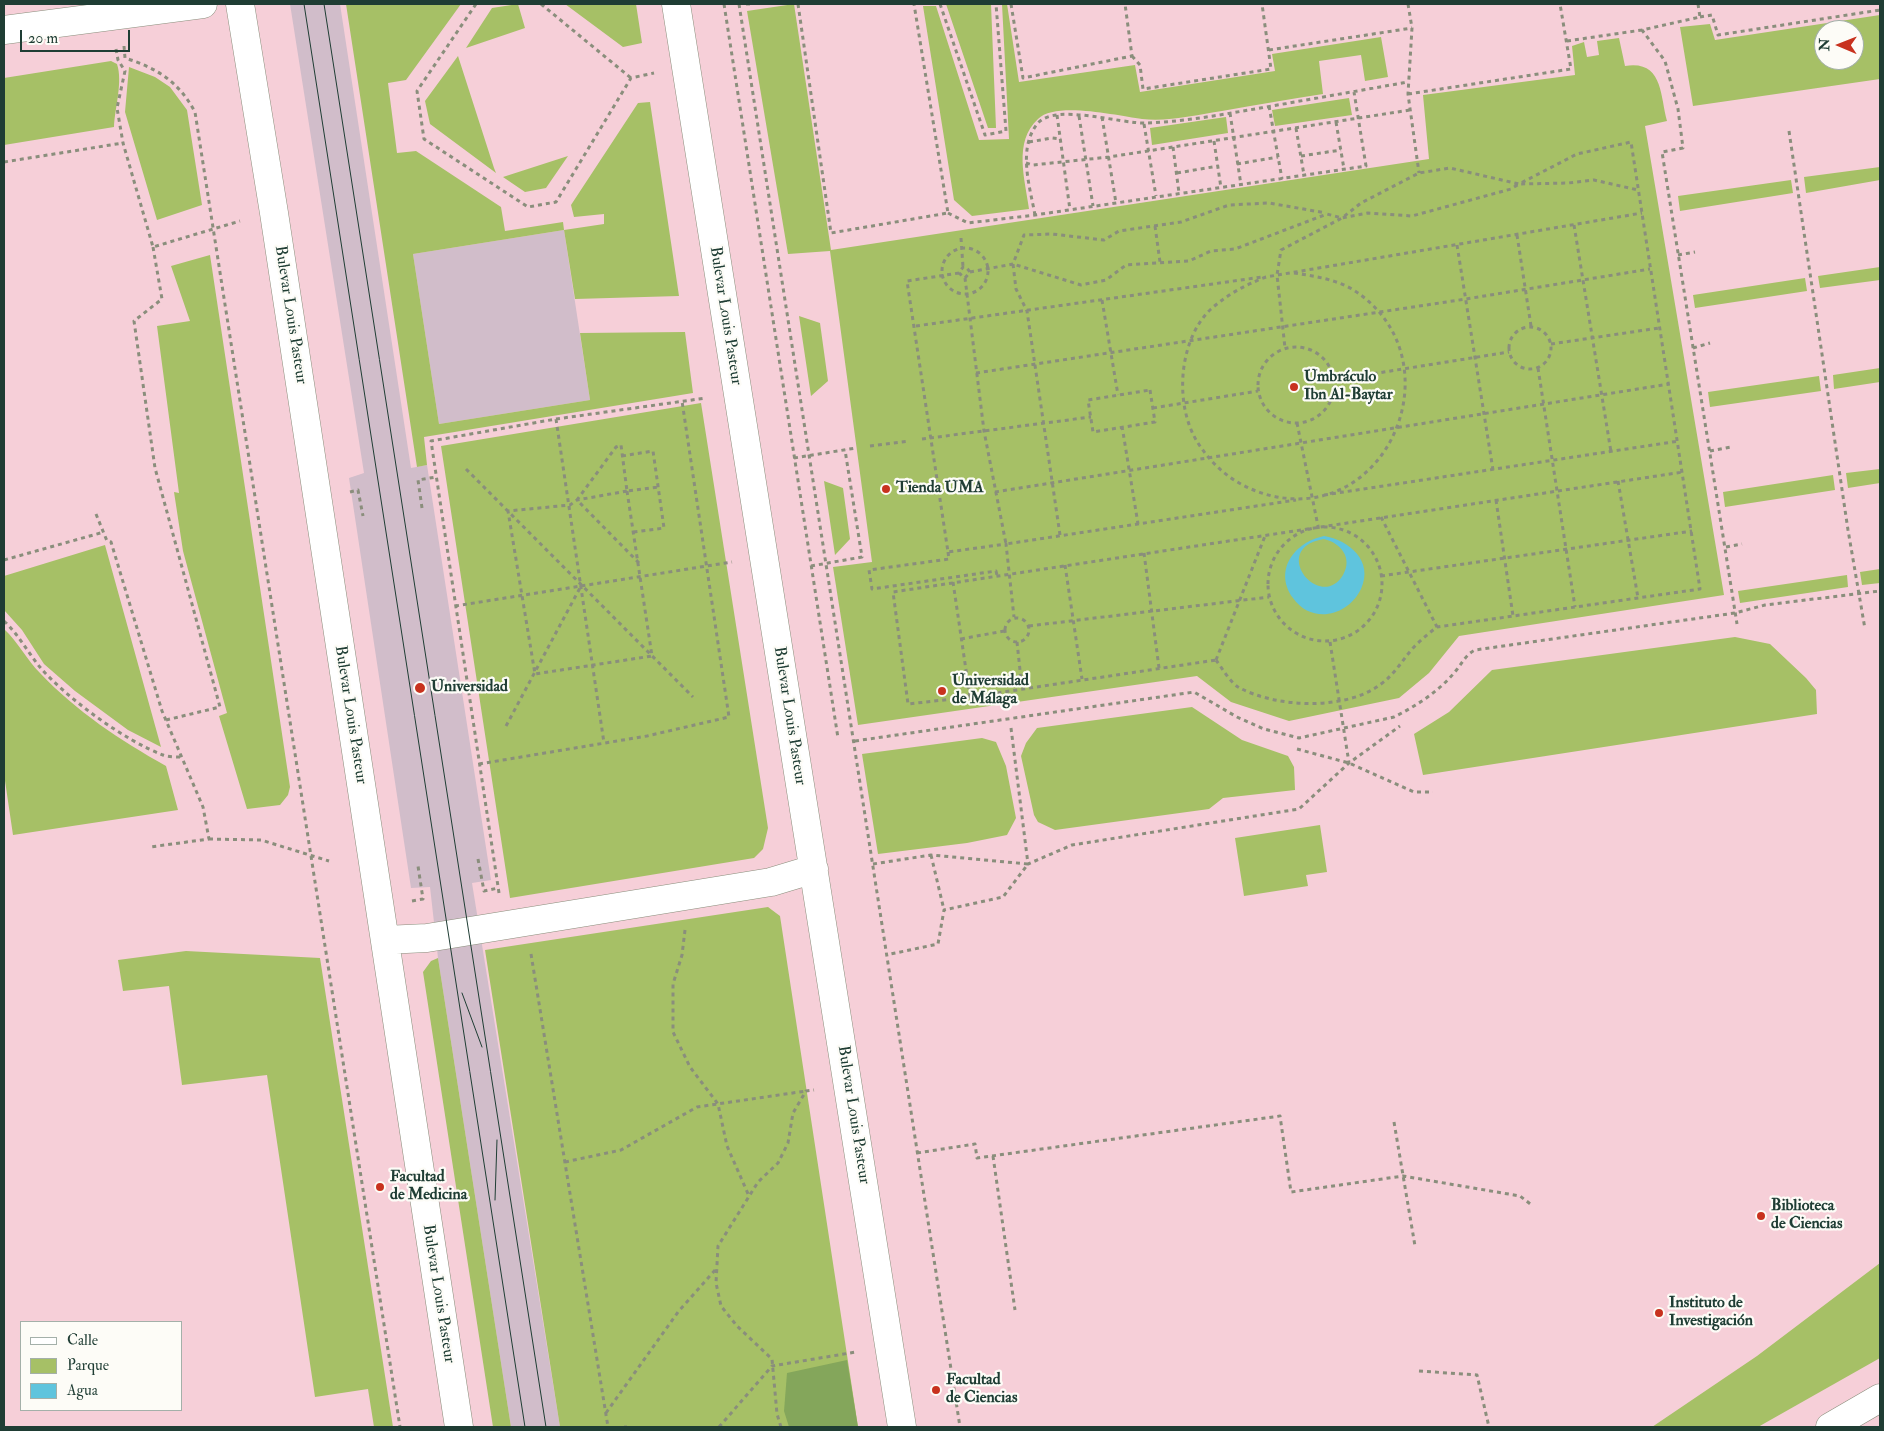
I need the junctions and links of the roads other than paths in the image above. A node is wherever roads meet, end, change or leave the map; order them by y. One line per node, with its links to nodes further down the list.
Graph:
1 (203, 4): 4 (street)
2 (240, 4): 6 (street, Bulevar Louis Pasteur)
3 (676, 4): 5 (street, Bulevar Louis Pasteur)
4 (4, 30)
5 (814, 869): 6 (street); 9 (street, Bulevar Louis Pasteur)
6 (385, 940): 8 (street, Bulevar Louis Pasteur)
7 (1880, 1398): 10 (street)
8 (459, 1427)
9 (902, 1427)
10 (1830, 1427)

